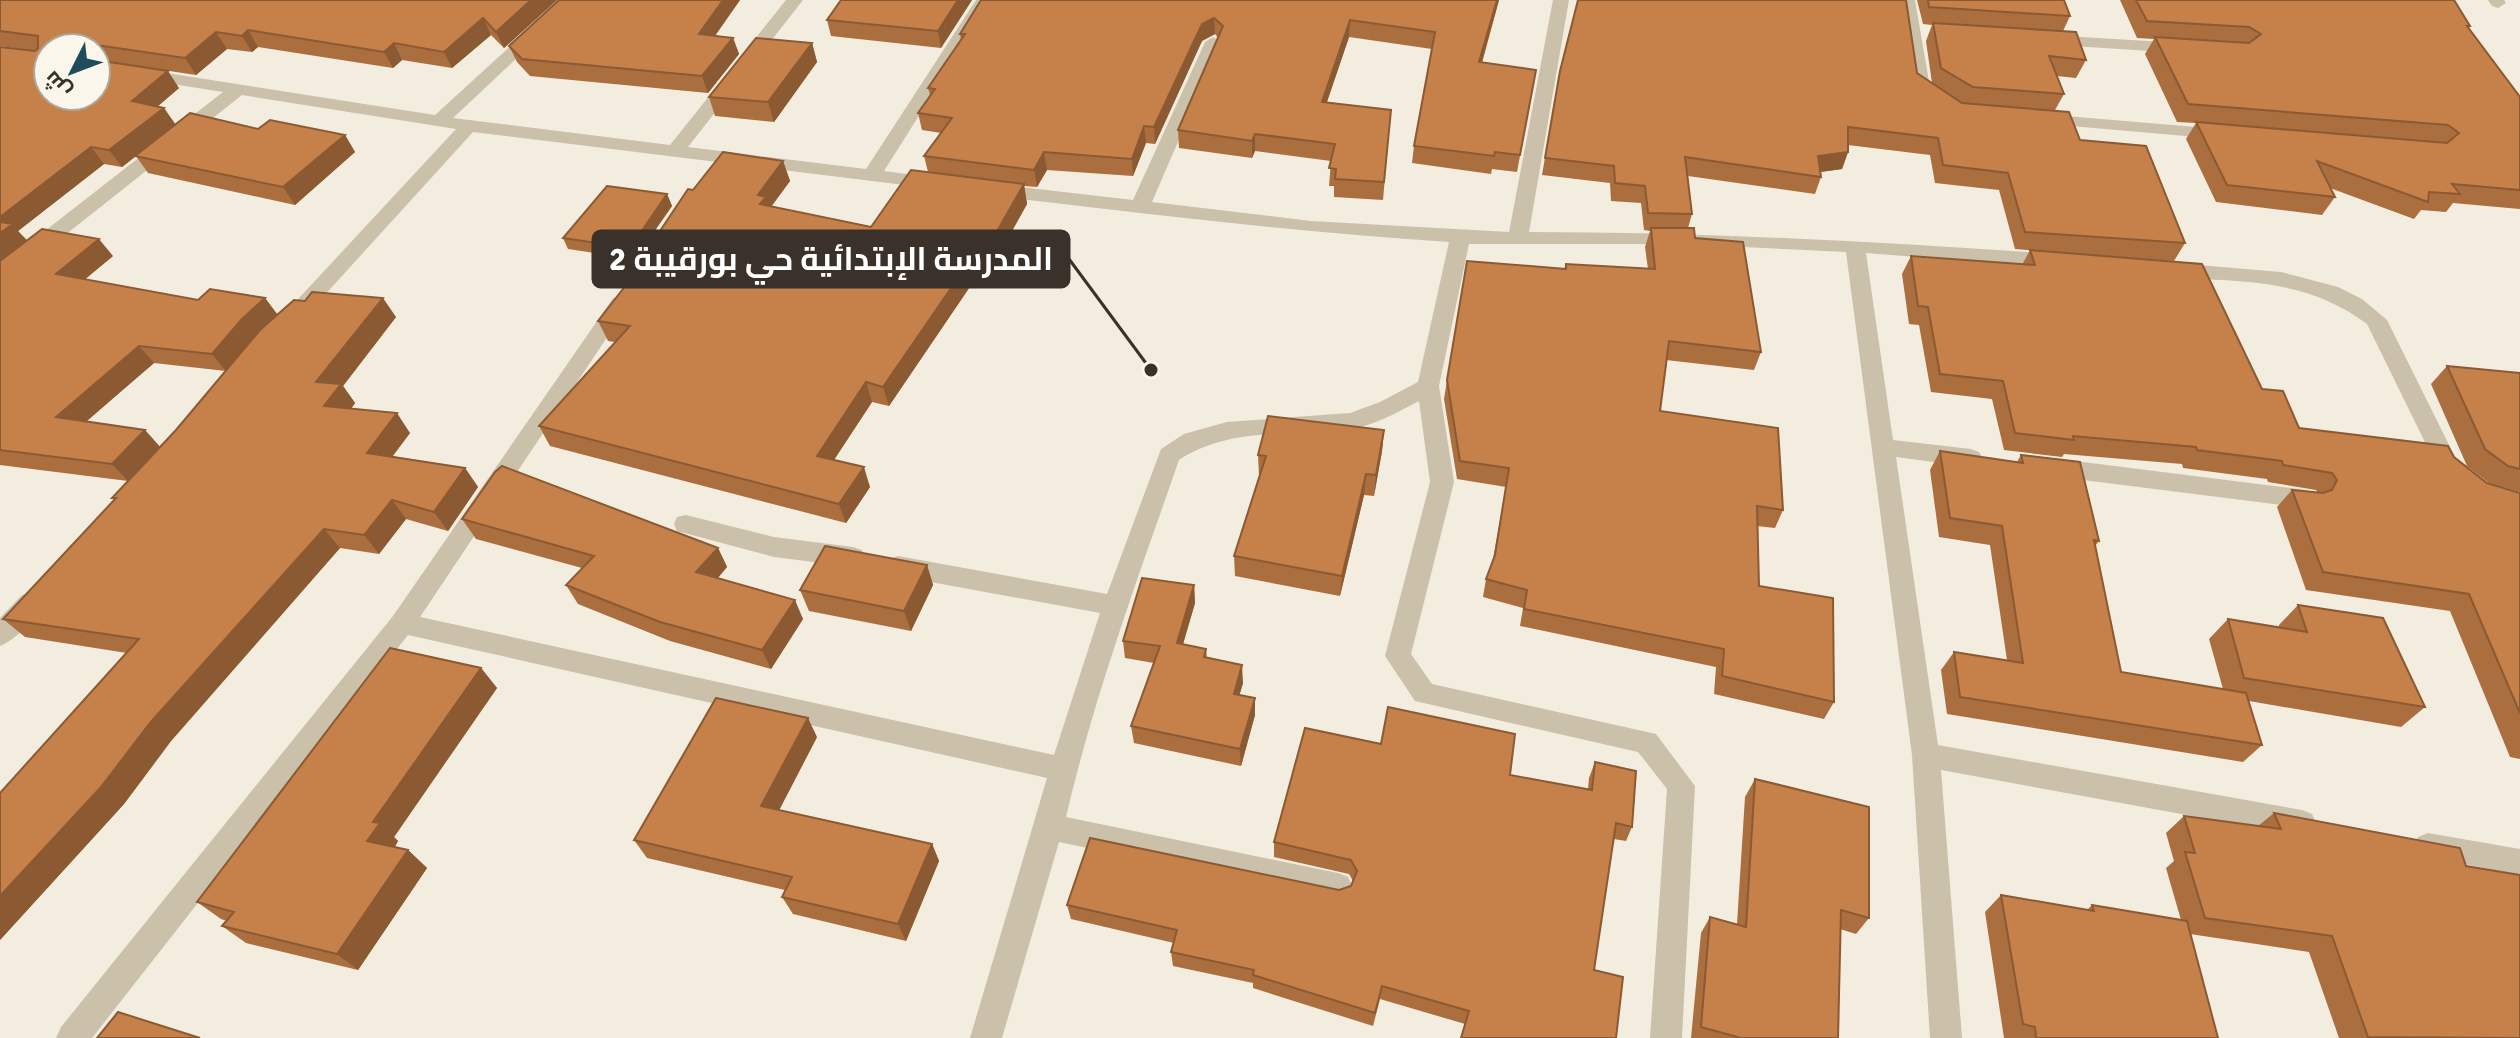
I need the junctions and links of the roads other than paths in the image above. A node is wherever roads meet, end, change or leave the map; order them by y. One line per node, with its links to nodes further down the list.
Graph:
1 (571, 0): 13 (street)
2 (795, 0): 16 (street)
3 (984, 0): 18 (street)
4 (1561, 0): 22 (street)
5 (1907, 0): 11 (street)
6 (2021, 38): 8 (street)
7 (1213, 42): 20 (street)
8 (2192, 49)
9 (112, 69): 10 (street)
10 (240, 88): 13 (street); 26 (street)
11 (1947, 105)
12 (2023, 118): 15 (street)
13 (438, 122): 14 (street)
14 (469, 126): 16 (street); 28 (street)
15 (2244, 136)
16 (674, 152): 17 (street)
17 (718, 157): 18 (street); 19 (street)
18 (872, 174): 20 (street)
19 (701, 183)
20 (1139, 209): 21 (street)
21 (1460, 237): 22 (street); 29 (street)
22 (1518, 238): 23 (street)
23 (1855, 246): 24 (street); 30 (street)
24 (2076, 263)
25 (2155, 269): 33 (street)
26 (0, 276)
27 (631, 286): 38 (street)
28 (275, 334)
29 (1428, 386): 37 (street); 49 (street)
30 (1882, 447): 31 (street); 40 (street)
31 (1992, 460)
32 (2024, 464): 34 (street)
33 (2465, 486)
34 (2307, 499)
35 (686, 524): 37 (street)
36 (43, 589): 39 (street)
37 (1115, 606): 41 (street)
38 (402, 623): 41 (street); 47 (street)
39 (0, 635)
40 (1926, 755): 43 (street); 50 (street)
41 (1063, 769): 42 (street)
42 (1049, 827): 46 (street); 48 (street)
43 (2332, 828)
44 (2395, 840): 45 (street)
45 (2520, 862)
46 (1338, 887)
47 (72, 1038)
48 (986, 1038)
49 (1666, 1038)
50 (1946, 1038)

